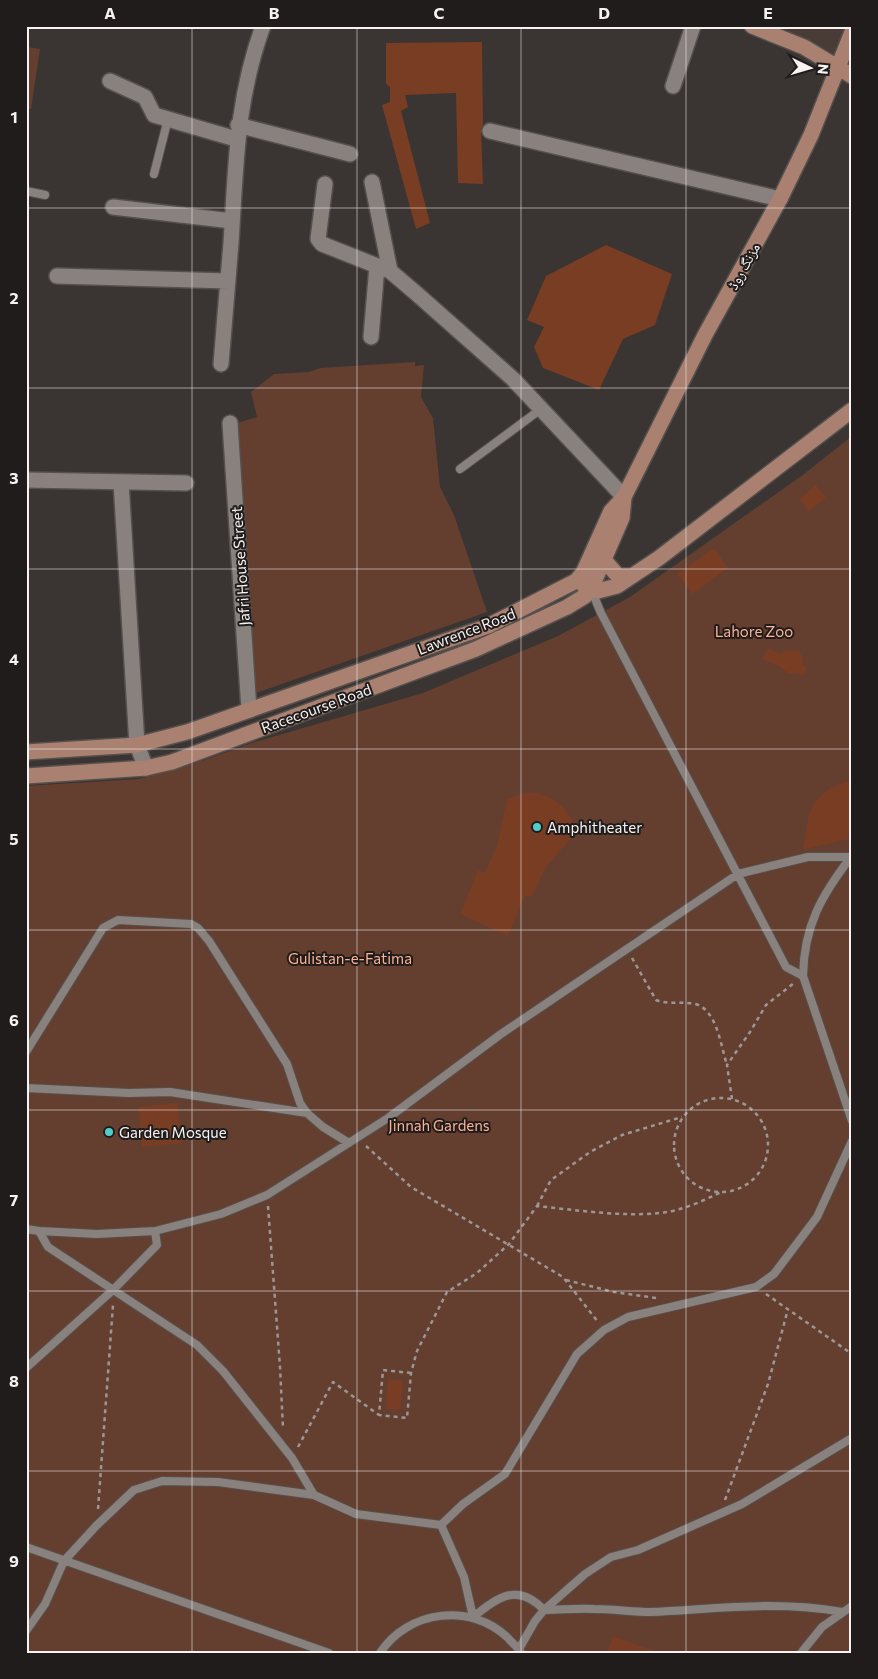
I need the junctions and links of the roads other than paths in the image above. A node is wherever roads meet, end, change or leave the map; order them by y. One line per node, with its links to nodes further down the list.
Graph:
1 (263, 26): 10 (street)
2 (693, 26): 8 (street)
3 (752, 26): 5 (main road)
4 (852, 32): 5 (main road, مزنگ روڈ)
5 (838, 69): 6 (main road); 18 (main road, مزنگ روڈ)
6 (852, 76)
7 (110, 81): 9 (street)
8 (673, 86)
9 (168, 119): 10 (street); 13 (lane)
10 (237, 132): 12 (street); 20 (street)
11 (490, 132): 18 (street)
12 (350, 154)
13 (154, 174)
14 (372, 182): 21 (street)
15 (325, 184): 21 (street)
16 (26, 191): 17 (lane)
17 (45, 195)
18 (780, 199): 33 (main road, مزنگ روڈ)
19 (113, 207): 20 (street)
20 (232, 221): 23 (street)
21 (383, 269): 24 (street); 26 (street)
22 (57, 276): 23 (street)
23 (228, 281): 25 (street)
24 (371, 337)
25 (221, 364)
26 (541, 409): 29 (lane); 33 (street)
27 (852, 410): 35 (main road)
28 (230, 423): 38 (street, Jafri House Street)
29 (460, 469)
30 (26, 480): 31 (street)
31 (121, 482): 32 (street); 39 (street)
32 (186, 483)
33 (624, 497): 34 (main road, مزنگ روڈ); 36 (main road, مزنگ روڈ)
34 (604, 561): 35 (main road); 37 (main road, مزنگ روڈ)
35 (632, 576): 37 (main road)
36 (576, 581): 37 (main road); 38 (main road, Lawrence Road)
37 (591, 589): 41 (main road, Racecourse Road); 43 (lane)
38 (249, 710): 39 (main road, Lawrence Road)
39 (137, 745): 40 (main road, Lawrence Road); 41 (street)
40 (26, 752)
41 (146, 768): 42 (main road, Racecourse Road)
42 (26, 776)
43 (738, 874): 44 (lane); 44 (lane); 50 (lane)
44 (803, 976): 48 (lane)
45 (26, 1052): 47 (lane)
46 (26, 1088): 47 (lane)
47 (307, 1114): 50 (lane)
48 (852, 1121)
49 (852, 1141): 58 (lane)
50 (349, 1143): 53 (lane)
51 (26, 1229): 52 (lane)
52 (39, 1231): 53 (lane); 54 (lane)
53 (155, 1231): 54 (lane)
54 (114, 1289): 55 (lane); 57 (lane)
55 (26, 1368)
56 (852, 1438): 62 (lane)
57 (314, 1495): 58 (lane); 60 (lane)
58 (440, 1525): 64 (lane)
59 (26, 1547): 60 (lane)
60 (64, 1561): 65 (lane); 67 (lane)
61 (852, 1606): 63 (lane)
62 (544, 1610): 63 (lane); 64 (lane); 66 (lane)
63 (842, 1612): 69 (lane)
64 (473, 1617): 66 (lane); 68 (lane)
65 (26, 1631)
66 (520, 1651)
67 (326, 1652)
68 (380, 1653)
69 (801, 1653)

